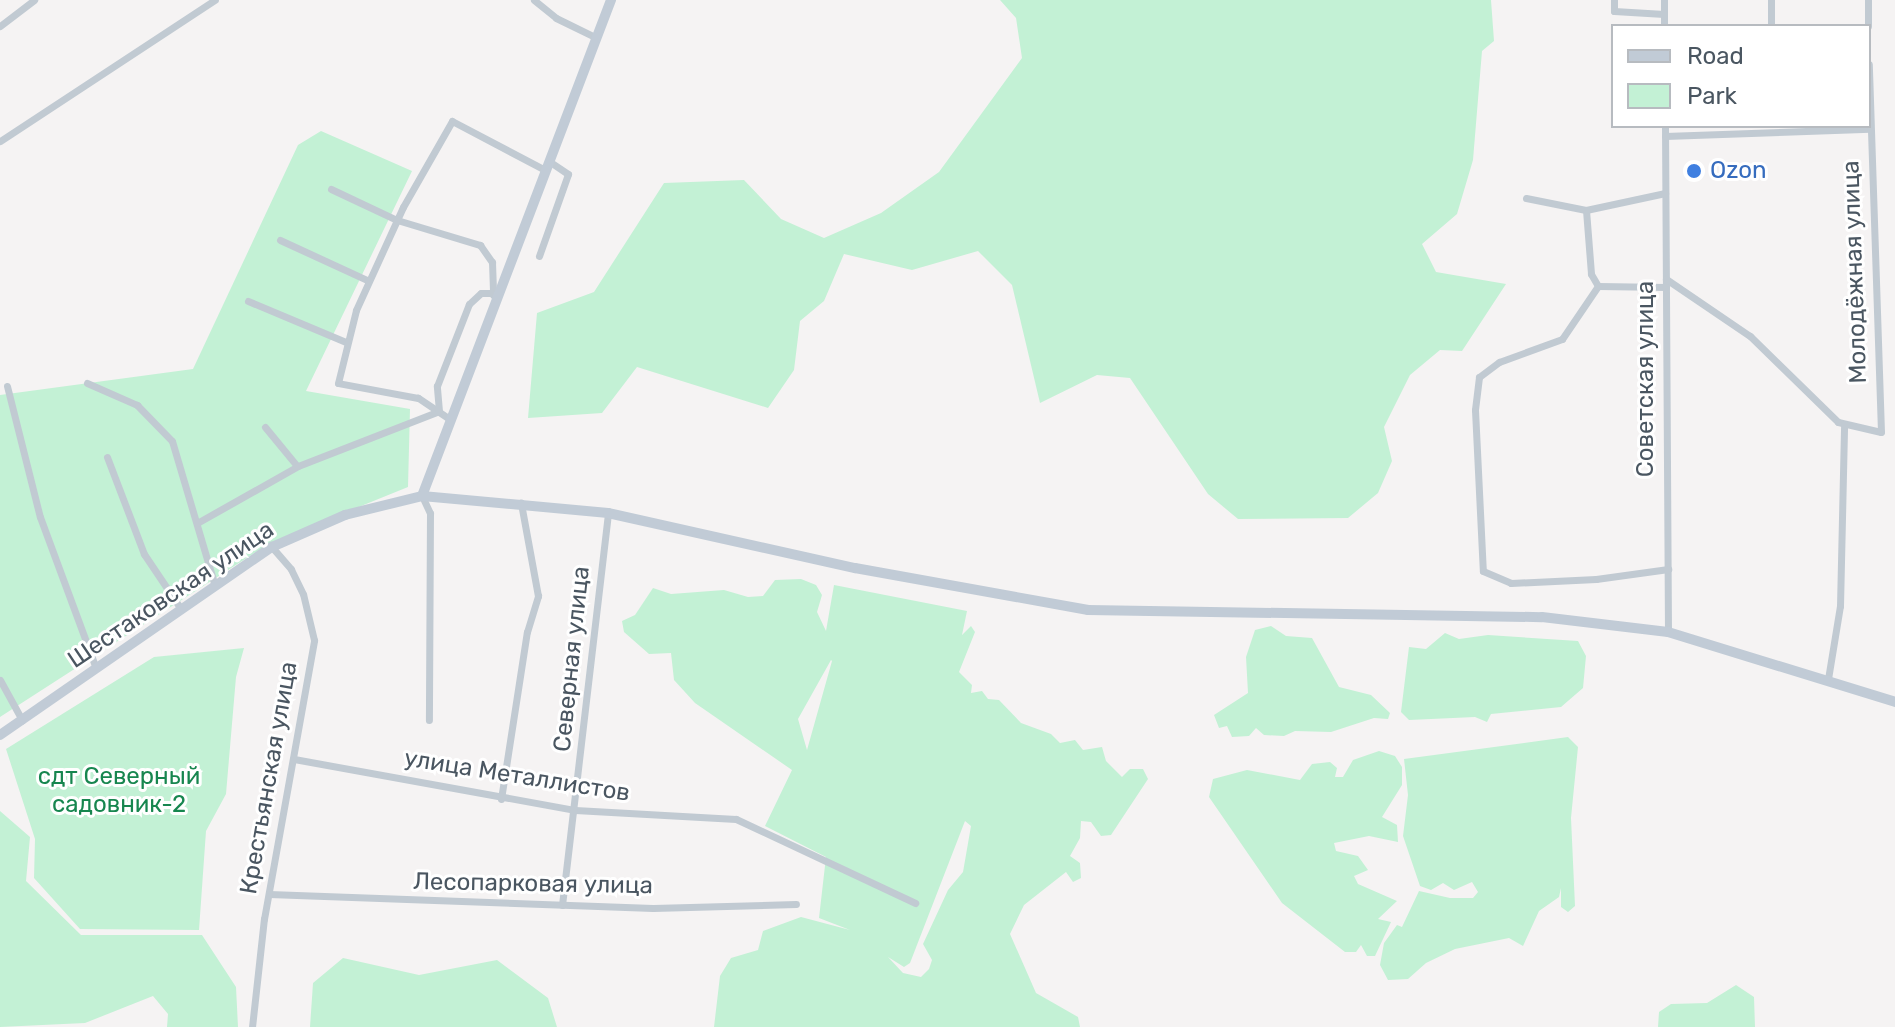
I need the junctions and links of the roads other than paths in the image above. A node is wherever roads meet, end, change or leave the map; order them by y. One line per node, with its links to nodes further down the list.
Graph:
1 (34, 0): 11 (street)
2 (215, 0): 21 (street)
3 (534, 0): 16 (street)
4 (611, 0): 16 (main road)
5 (1614, 0): 10 (street)
6 (1664, 0): 10 (street)
7 (1771, 0): 13 (street)
8 (1868, 0): 14 (street)
9 (0, 13): 11 (street)
10 (1664, 14): 12 (street)
11 (8, 20): 15 (street)
12 (1664, 24)
13 (1771, 24)
14 (1868, 24)
15 (0, 26)
16 (595, 37): 22 (main road)
17 (1665, 128): 20 (street, Советская улица)
18 (1770, 129): 19 (street); 20 (street)
19 (1870, 129): 41 (street, Молодёжная улица)
20 (1665, 136): 24 (street, Советская улица)
21 (0, 141)
22 (547, 166): 27 (street); 29 (street); 35 (main road)
23 (331, 189): 27 (street)
24 (1665, 193): 26 (street); 31 (street, Советская улица)
25 (1526, 198): 26 (street)
26 (1586, 210): 32 (street)
27 (397, 220): 30 (street); 33 (street)
28 (280, 240): 30 (street)
29 (539, 256)
30 (367, 280): 36 (street)
31 (1666, 283): 32 (street); 41 (street); 50 (street, Советская улица)
32 (1598, 286): 50 (street)
33 (493, 293): 35 (street); 39 (street)
34 (248, 301): 36 (street)
35 (492, 309): 40 (main road)
36 (346, 342): 39 (street)
37 (87, 383): 48 (street)
38 (7, 386): 54 (street)
39 (439, 411): 40 (street); 44 (street)
40 (451, 420): 45 (main road)
41 (1844, 424): 55 (street)
42 (265, 427): 44 (street)
43 (107, 457): 52 (street)
44 (297, 466): 48 (street)
45 (422, 496): 46 (main road, Шестаковская улица); 49 (main road, Шестаковская улица); 59 (street)
46 (520, 501): 47 (main road, Шестаковская улица); 62 (street)
47 (608, 513): 53 (main road, Шестаковская улица); 63 (street, Северная улица)
48 (197, 523): 51 (street)
49 (272, 547): 51 (main road, Шестаковская улица); 61 (street, Крестьянская улица)
50 (1668, 569): 53 (street, Советская улица)
51 (215, 586): 52 (main road, Шестаковская улица)
52 (181, 609): 54 (main road, Шестаковская улица)
53 (1668, 632): 55 (main road, Шестаковская улица)
54 (96, 668): 58 (main road, Шестаковская улица)
55 (1828, 679): 57 (main road, Шестаковская улица)
56 (0, 680): 58 (street)
57 (1895, 702)
58 (22, 720): 60 (main road, Шестаковская улица)
59 (429, 720)
60 (0, 735)
61 (294, 759): 62 (street, улица Металлистов); 64 (street, Крестьянская улица)
62 (501, 799): 63 (street, улица Металлистов)
63 (575, 810): 65 (street, улица Металлистов); 67 (street, Северная улица)
64 (269, 894): 67 (street, Лесопарковая улица); 68 (street, Крестьянская улица)
65 (915, 903)
66 (796, 904): 67 (street, Лесопарковая улица)
67 (562, 905)
68 (252, 1027)

